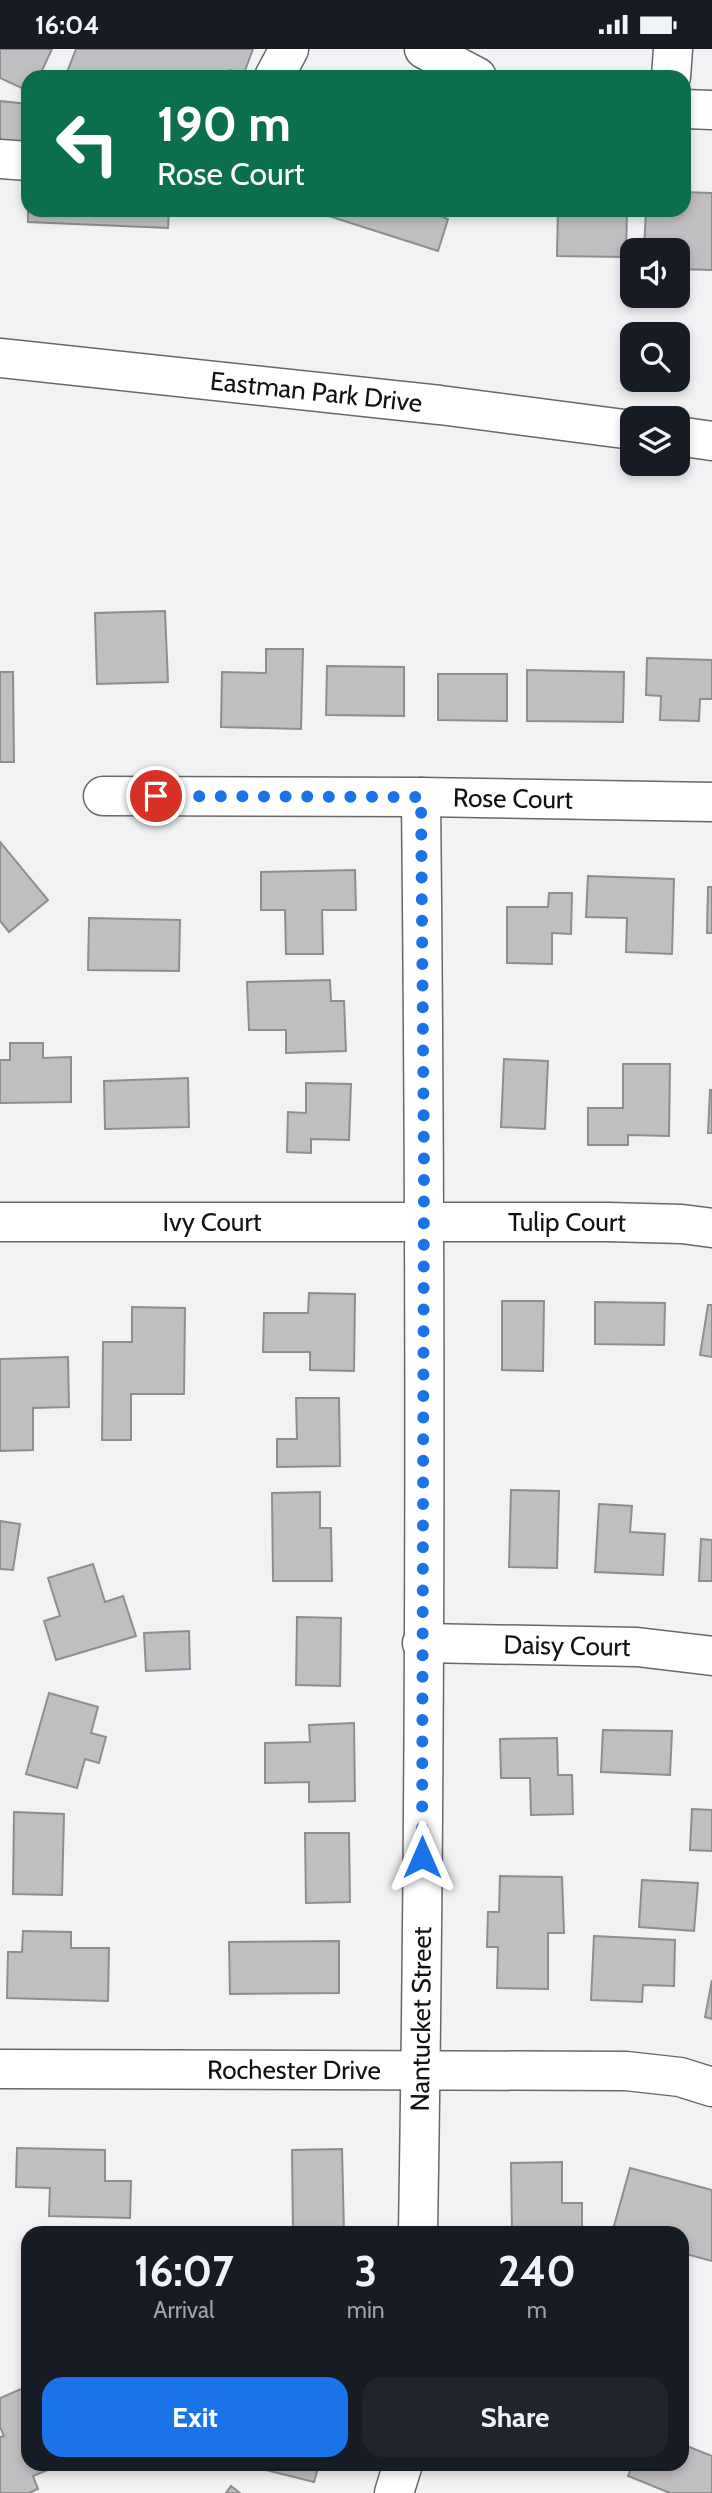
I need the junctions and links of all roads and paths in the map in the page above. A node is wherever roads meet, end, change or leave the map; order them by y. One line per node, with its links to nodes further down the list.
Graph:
1 (289, 49): 4 (street)
2 (424, 49): 5 (street)
3 (673, 49): 6 (street)
4 (278, 70)
5 (464, 70)
6 (672, 70)
7 (691, 109): 8 (street)
8 (712, 110)
9 (0, 159): 10 (street)
10 (21, 160)
11 (0, 358): 12 (street, Eastman Park Drive)
12 (620, 428)
13 (690, 438): 14 (street)
14 (712, 441)
15 (103, 796): 16 (street, Rose Court)
16 (421, 797): 17 (street, Rose Court); 19 (street, Nantucket Street)
17 (712, 802)
18 (0, 1222): 19 (street, Ivy Court)
19 (423, 1222): 20 (street, Tulip Court); 21 (street, Nantucket Street)
20 (712, 1228)
21 (422, 1643): 22 (street, Daisy Court); 24 (street, Nantucket Street)
22 (712, 1656)
23 (0, 2069): 24 (street, Rochester Drive)
24 (421, 2070): 25 (street, Rochester Drive); 26 (street, Nantucket Street)
25 (712, 2087)
26 (418, 2226)
27 (401, 2471): 28 (street)
28 (394, 2493)

